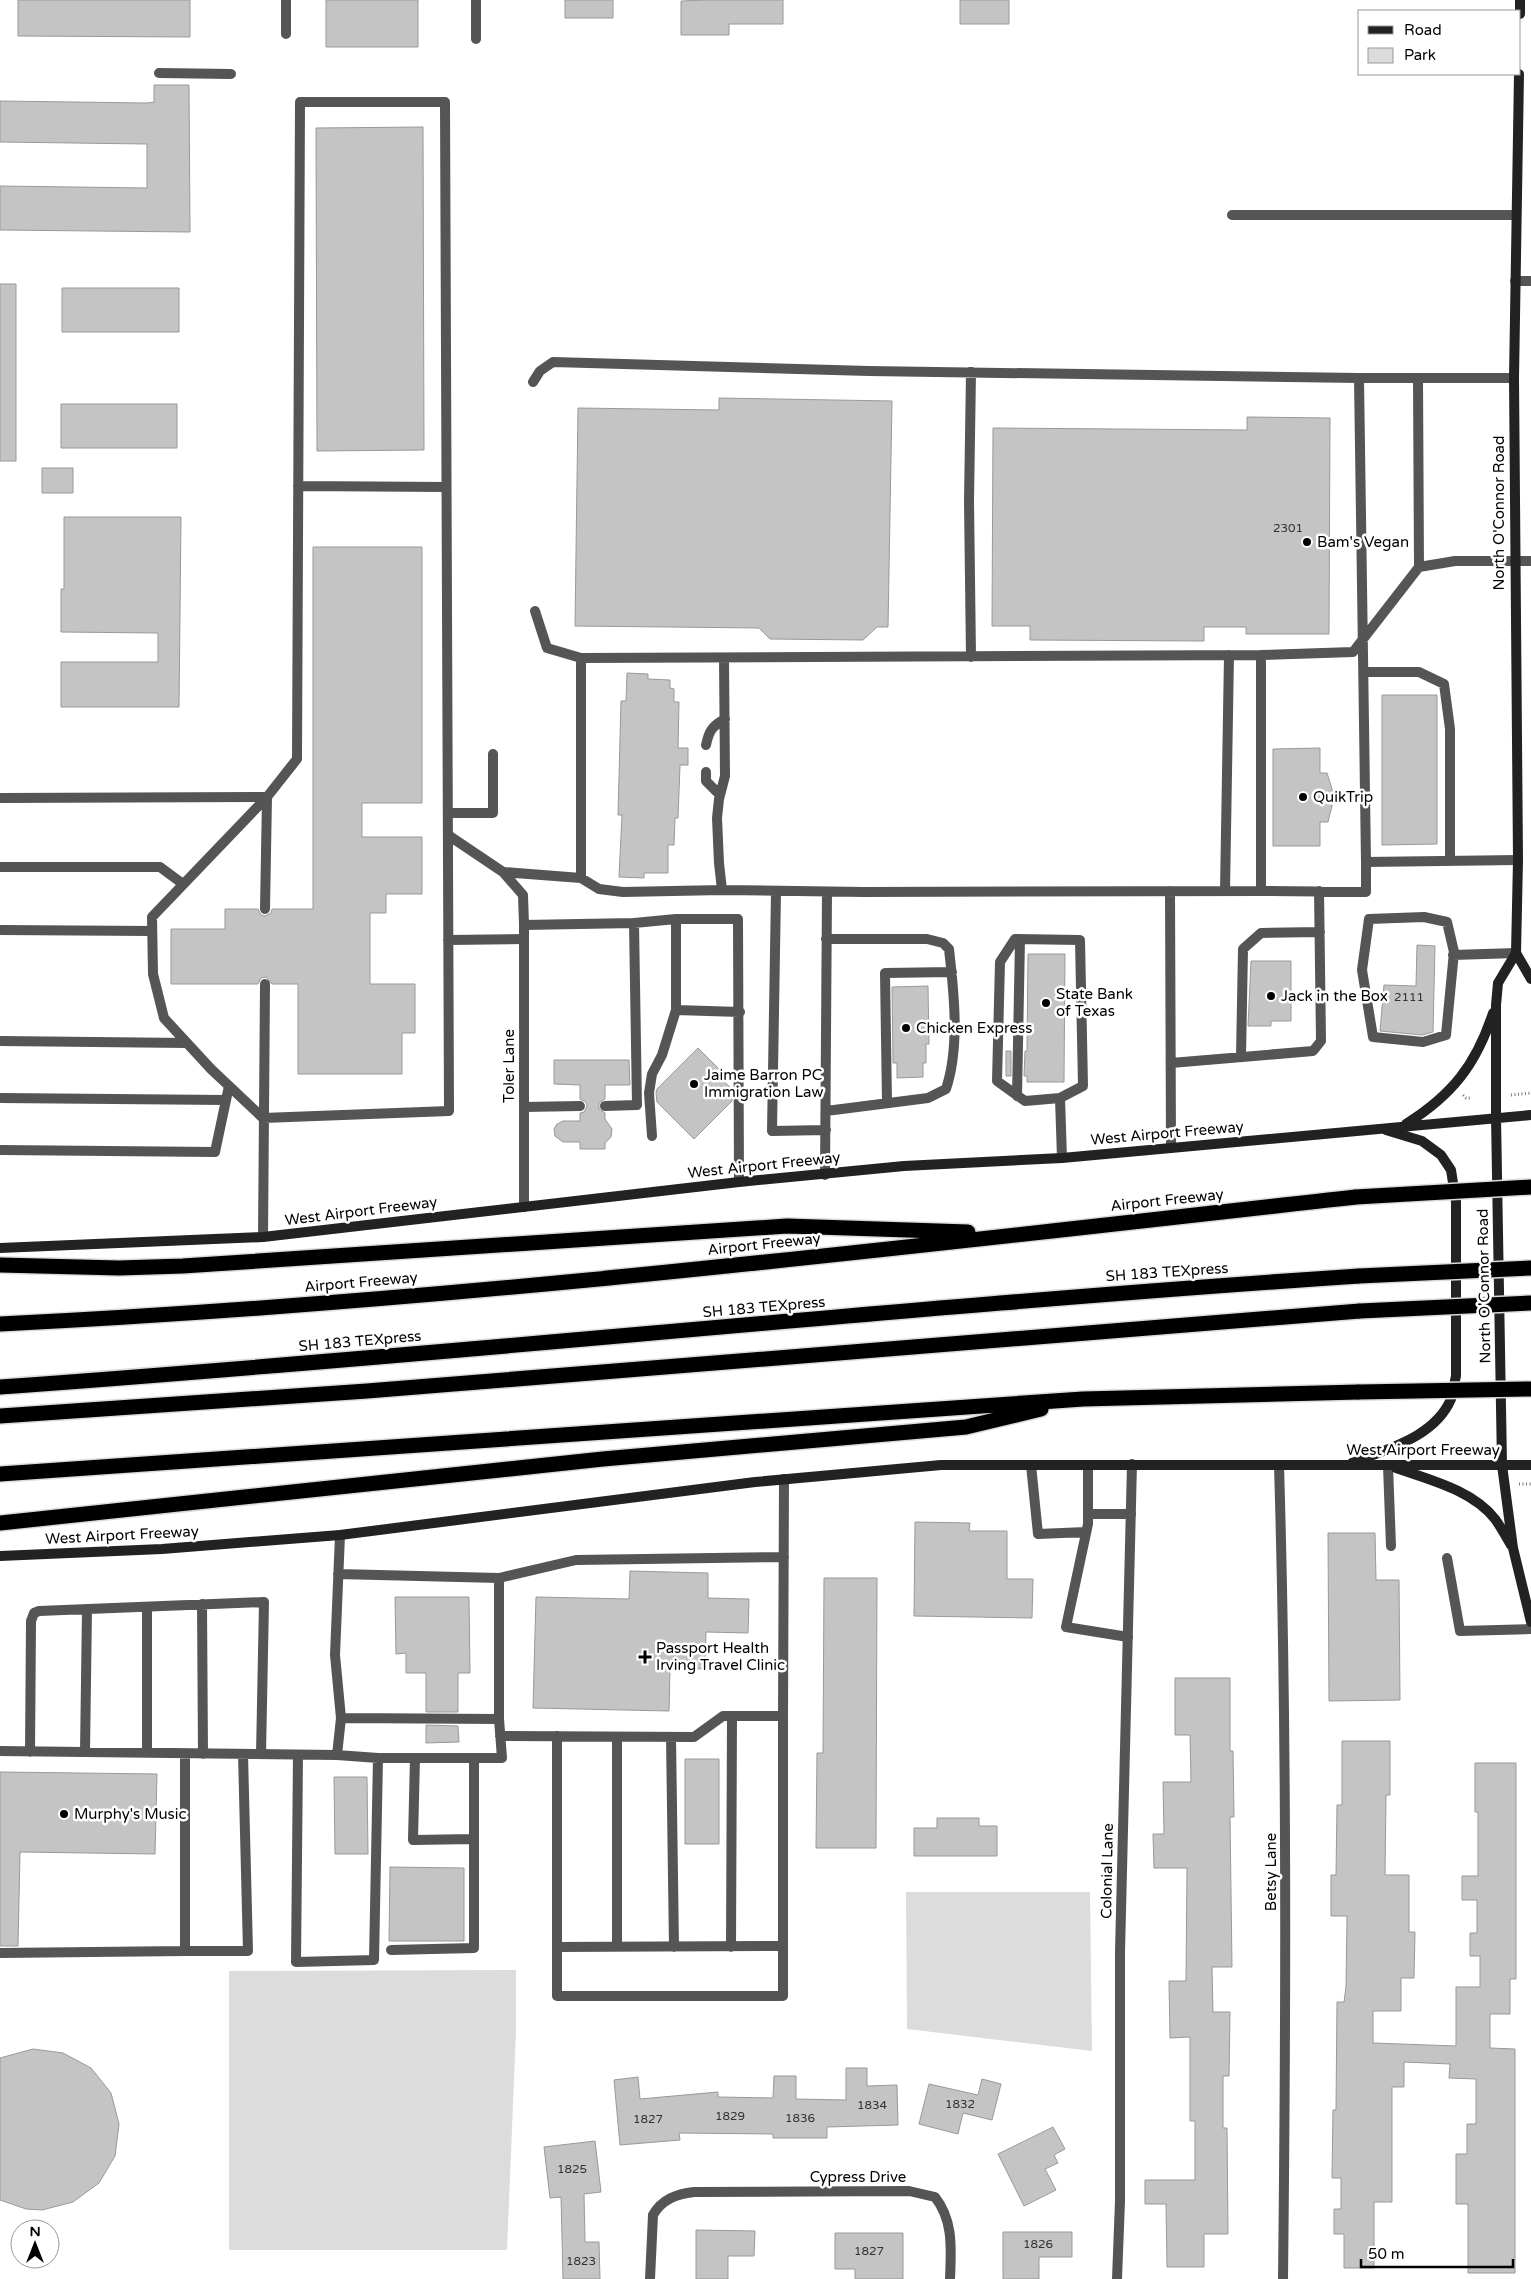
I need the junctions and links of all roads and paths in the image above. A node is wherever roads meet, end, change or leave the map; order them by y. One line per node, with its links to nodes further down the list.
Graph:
1 (286, 0): 3 (street)
2 (476, 0): 4 (street)
3 (286, 34)
4 (476, 39)
5 (159, 73): 6 (street)
6 (231, 74)
7 (1519, 75): 9 (main road, North O'Connor Road)
8 (1232, 215): 9 (street)
9 (1516, 215): 10 (main road, North O'Connor Road)
10 (1515, 281): 11 (street); 15 (main road, North O'Connor Road)
11 (1531, 281)
12 (971, 372): 13 (street); 16 (street); 26 (street)
13 (1359, 378): 14 (street); 23 (street)
14 (1418, 378): 15 (street); 21 (street)
15 (1514, 378): 19 (main road, North O'Connor Road)
16 (533, 382)
17 (298, 486): 18 (street); 18 (street); 36 (street)
18 (446, 487): 37 (street)
19 (1515, 561): 20 (street); 21 (street); 39 (main road, North O'Connor Road)
20 (1531, 561)
21 (1419, 567): 23 (street)
22 (535, 611): 27 (street)
23 (1363, 640): 25 (street); 29 (street)
24 (1229, 655): 25 (street); 26 (street); 48 (street)
25 (1261, 655): 49 (street)
26 (971, 657): 28 (street)
27 (581, 658): 28 (street); 44 (street)
28 (724, 658): 30 (street)
29 (1364, 672): 40 (street); 41 (street)
30 (725, 719): 31 (street); 34 (street)
31 (706, 745)
32 (493, 754): 37 (street)
33 (706, 772): 34 (street)
34 (720, 795): 46 (street)
35 (0, 798): 36 (street)
36 (267, 798): 45 (street); 53 (street)
37 (448, 813): 38 (street)
38 (448, 835): 43 (street); 63 (street)
39 (1518, 860): 40 (street); 64 (main road, North O'Connor Road)
40 (1450, 861): 41 (street)
41 (1366, 862): 50 (street)
42 (0, 867): 45 (street)
43 (503, 872): 44 (street); 56 (street, Toler Lane)
44 (581, 878): 46 (street)
45 (184, 884): 58 (street)
46 (722, 890): 51 (street)
47 (1170, 891): 48 (street); 52 (street); 75 (street)
48 (1225, 891): 49 (street)
49 (1261, 891): 50 (street)
50 (1319, 891): 59 (street)
51 (776, 892): 52 (street); 95 (street)
52 (827, 892): 61 (street)
53 (265, 909)
54 (676, 919): 55 (street); 70 (street); 71 (street)
55 (634, 923): 56 (street); 87 (street)
56 (524, 925): 60 (street, Toler Lane)
57 (0, 930): 58 (street)
58 (152, 930): 73 (street)
59 (1320, 932): 74 (street); 74 (street)
60 (524, 939): 63 (street); 88 (street, Toler Lane)
61 (826, 939): 66 (street); 89 (street)
62 (1020, 939): 79 (street); 79 (street); 81 (street)
63 (448, 940): 92 (street)
64 (1516, 953): 65 (street); 67 (main road); 69 (main road, North O'Connor Road)
65 (1453, 955): 65 (street)
66 (952, 972): 84 (street); 84 (street)
67 (1531, 979)
68 (265, 984): 92 (street)
69 (1496, 1005): 91 (main road, North O'Connor Road); 93 (main road)
70 (676, 1010): 71 (street); 96 (street)
71 (740, 1012): 101 (street)
72 (0, 1041): 73 (street)
73 (188, 1043): 76 (street)
74 (1241, 1056): 75 (street)
75 (1171, 1063): 97 (street)
76 (228, 1086): 83 (street); 92 (street)
77 (1531, 1093): 78 (path)
78 (1511, 1095)
79 (1017, 1096): 81 (street)
80 (0, 1098): 83 (street)
81 (1060, 1098): 99 (street)
82 (1466, 1098): 85 (path)
83 (226, 1100): 98 (street)
84 (887, 1103): 89 (street)
85 (1466, 1104)
86 (580, 1106): 88 (street)
87 (605, 1106)
88 (524, 1108): 103 (street, Toler Lane)
89 (826, 1111): 95 (street)
90 (1531, 1116): 91 (main road, West Airport Freeway)
91 (1496, 1117): 93 (main road, West Airport Freeway); 117 (main road, North O'Connor Road)
92 (263, 1118): 105 (street)
93 (1404, 1126): 94 (main road, West Airport Freeway)
94 (1379, 1128): 97 (main road, West Airport Freeway); 121 (main road)
95 (826, 1130): 100 (street)
96 (652, 1136)
97 (1171, 1148): 99 (main road, West Airport Freeway)
98 (0, 1150)
99 (1062, 1158): 100 (main road, West Airport Freeway)
100 (825, 1175): 101 (main road, West Airport Freeway)
101 (739, 1182): 103 (main road, West Airport Freeway)
102 (1531, 1187): 104 (highway, Airport Freeway, bridge)
103 (524, 1207): 105 (main road, West Airport Freeway)
104 (1024, 1234): 107 (highway); 110 (highway, Airport Freeway)
105 (263, 1237): 106 (main road, West Airport Freeway)
106 (0, 1248)
107 (0, 1265)
108 (1531, 1268): 111 (highway, SH 183 TEXpress, bridge)
109 (1531, 1304): 114 (highway, bridge)
110 (0, 1324)
111 (0, 1387)
112 (1531, 1389): 113 (highway, bridge)
113 (1083, 1399): 123 (highway); 129 (highway)
114 (0, 1416)
115 (1132, 1464): 116 (main road, West Airport Freeway); 120 (main road, West Airport Freeway); 128 (street, Colonial Lane)
116 (1279, 1465): 121 (main road, West Airport Freeway); 178 (street, Betsy Lane)
117 (1502, 1465): 118 (main road, West Airport Freeway); 122 (main road, West Airport Freeway); 133 (main road, North O'Connor Road)
118 (1531, 1465)
119 (1031, 1466): 120 (main road, West Airport Freeway); 124 (main road, West Airport Freeway); 130 (street)
120 (1088, 1466): 127 (street)
121 (1347, 1466): 122 (main road, West Airport Freeway)
122 (1388, 1466): 132 (street); 133 (main road)
123 (0, 1474)
124 (784, 1479): 131 (main road, West Airport Freeway); 135 (street)
125 (1518, 1484): 126 (path)
126 (1531, 1484)
127 (1088, 1514): 128 (street); 130 (street)
128 (1131, 1514): 144 (street, Colonial Lane)
129 (0, 1523)
130 (1086, 1532): 144 (street)
131 (340, 1535): 134 (main road, West Airport Freeway); 137 (street)
132 (1391, 1546)
133 (1513, 1548): 142 (main road, North O'Connor Road)
134 (0, 1556)
135 (784, 1557): 138 (street); 146 (street)
136 (1447, 1558): 143 (street)
137 (338, 1574): 138 (street); 147 (street)
138 (499, 1578): 148 (street)
139 (202, 1604): 140 (street); 158 (street); 160 (street)
140 (147, 1607): 141 (street); 156 (street)
141 (87, 1609): 154 (street); 155 (street)
142 (1531, 1622)
143 (1531, 1629)
144 (1128, 1637): 177 (street, Colonial Lane)
145 (732, 1716): 146 (street); 152 (street); 171 (street)
146 (783, 1716): 167 (street)
147 (341, 1718): 148 (street); 162 (street)
148 (499, 1719): 149 (street)
149 (500, 1736): 150 (street); 165 (street)
150 (557, 1736): 151 (street); 168 (street)
151 (616, 1737): 152 (street); 169 (street)
152 (671, 1737): 170 (street)
153 (0, 1751): 154 (street)
154 (30, 1752): 155 (street)
155 (85, 1752): 156 (street)
156 (147, 1753): 157 (street)
157 (185, 1754): 158 (street); 173 (street)
158 (203, 1754): 159 (street)
159 (243, 1754): 160 (street); 173 (street)
160 (261, 1754): 161 (street)
161 (298, 1755): 162 (street); 163 (street)
162 (337, 1755): 163 (street)
163 (378, 1758): 164 (street)
164 (415, 1758): 165 (street); 166 (street)
165 (474, 1758): 166 (street)
166 (474, 1839): 172 (street)
167 (783, 1946): 168 (street); 171 (street)
168 (557, 1947): 169 (street)
169 (617, 1947): 170 (street)
170 (674, 1947): 171 (street)
171 (731, 1947)
172 (391, 1950)
173 (185, 1952): 174 (street)
174 (0, 1953)
175 (650, 2279): 176 (street, Cypress Drive)
176 (950, 2279)
177 (1117, 2279)
178 (1283, 2279)

